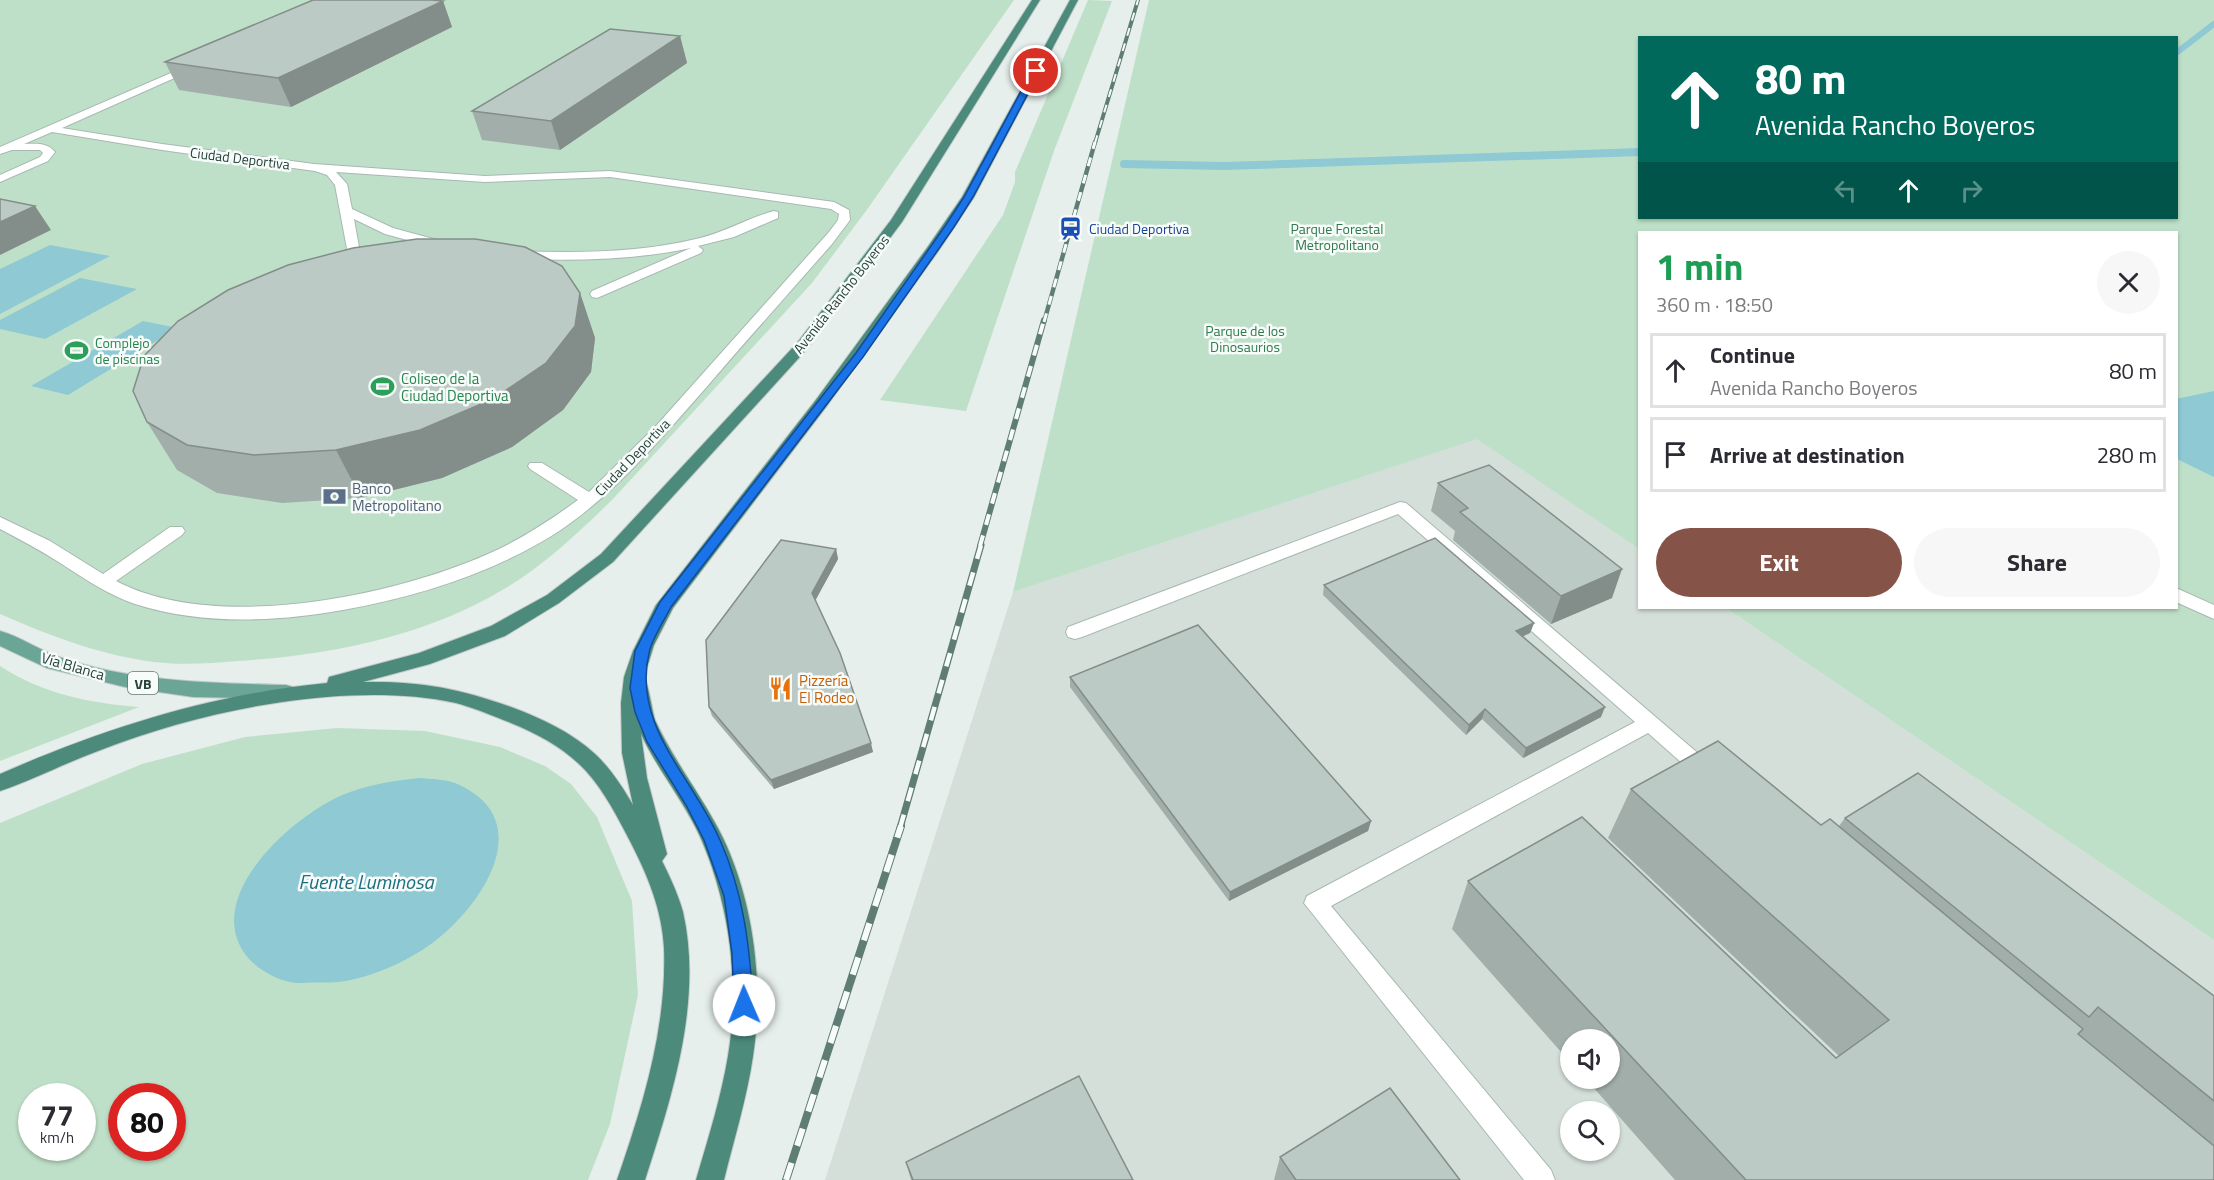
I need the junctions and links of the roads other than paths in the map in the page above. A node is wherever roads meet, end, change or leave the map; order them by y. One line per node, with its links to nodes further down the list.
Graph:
1 (1036, 0): 25 (highway, Avenida Rancho Boyeros)
2 (1072, 3): 24 (highway)
3 (204, 62): 4 (lane)
4 (51, 129): 5 (lane); 6 (lane, Ciudad Deportiva)
5 (0, 151): 7 (lane)
6 (314, 167): 8 (lane, Ciudad Deportiva); 9 (lane)
7 (0, 179)
8 (813, 204): 10 (lane); 16 (lane, Ciudad Deportiva)
9 (348, 212): 11 (lane); 13 (lane)
10 (774, 215): 12 (lane); 14 (lane)
11 (455, 248)
12 (506, 254)
13 (358, 275)
14 (597, 294)
15 (536, 466): 16 (lane)
16 (589, 500): 19 (lane, Ciudad Deportiva)
17 (0, 522): 19 (lane, Ciudad Deportiva)
18 (177, 531): 19 (lane)
19 (103, 582)
20 (2178, 595): 21 (lane)
21 (2214, 613)
22 (1075, 632): 26 (lane)
23 (0, 638): 25 (main road, Vía Blanca / VB)
24 (642, 651): 29 (highway); 31 (highway)
25 (293, 693): 27 (highway); 29 (highway)
26 (1650, 723): 28 (lane); 32 (lane)
27 (0, 783)
28 (1721, 785)
29 (665, 894): 30 (highway)
30 (631, 1180)
31 (710, 1180)
32 (1541, 1180)

